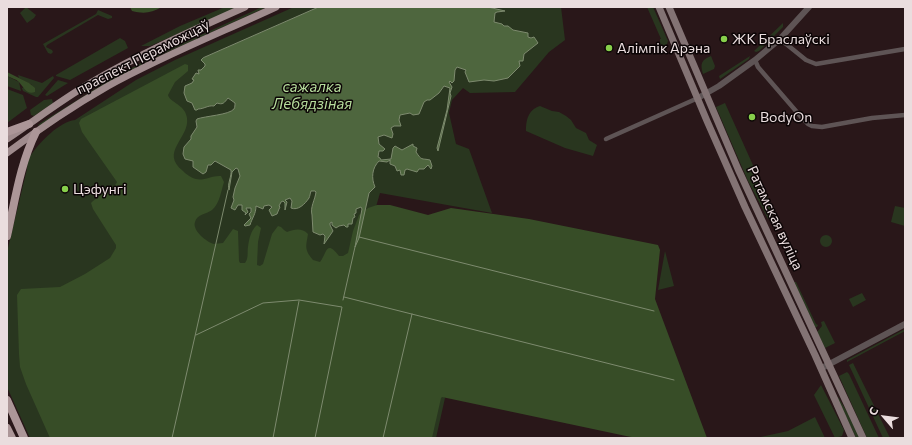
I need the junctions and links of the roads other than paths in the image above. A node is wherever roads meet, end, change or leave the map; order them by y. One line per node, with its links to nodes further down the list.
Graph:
1 (245, 7): 12 (main road, праспект Пераможцаў)
2 (276, 7): 14 (main road, праспект Пераможцаў)
3 (659, 7): 10 (main road, Ратамская вуліца)
4 (668, 7): 9 (main road, Ратамская вуліца)
5 (809, 7): 6 (street)
6 (780, 39): 7 (street); 8 (street)
7 (905, 49)
8 (755, 60): 9 (street); 11 (street)
9 (706, 94): 10 (street); 20 (main road, Ратамская вуліца)
10 (698, 98): 16 (street); 21 (main road, Ратамская вуліца)
11 (905, 115)
12 (29, 124): 13 (highway); 15 (main road, праспект Пераможцаў)
13 (7, 132)
14 (36, 132): 17 (main road, праспект Пераможцаў); 18 (highway)
15 (7, 139)
16 (606, 139)
17 (7, 153)
18 (7, 236)
19 (905, 324): 20 (street)
20 (829, 365): 21 (street); 27 (main road, Ратамская вуліца)
21 (822, 368): 26 (main road, Ратамская вуліца)
22 (7, 400): 25 (highway)
23 (7, 428): 24 (highway)
24 (12, 438)
25 (24, 438)
26 (852, 438)
27 (863, 438)

